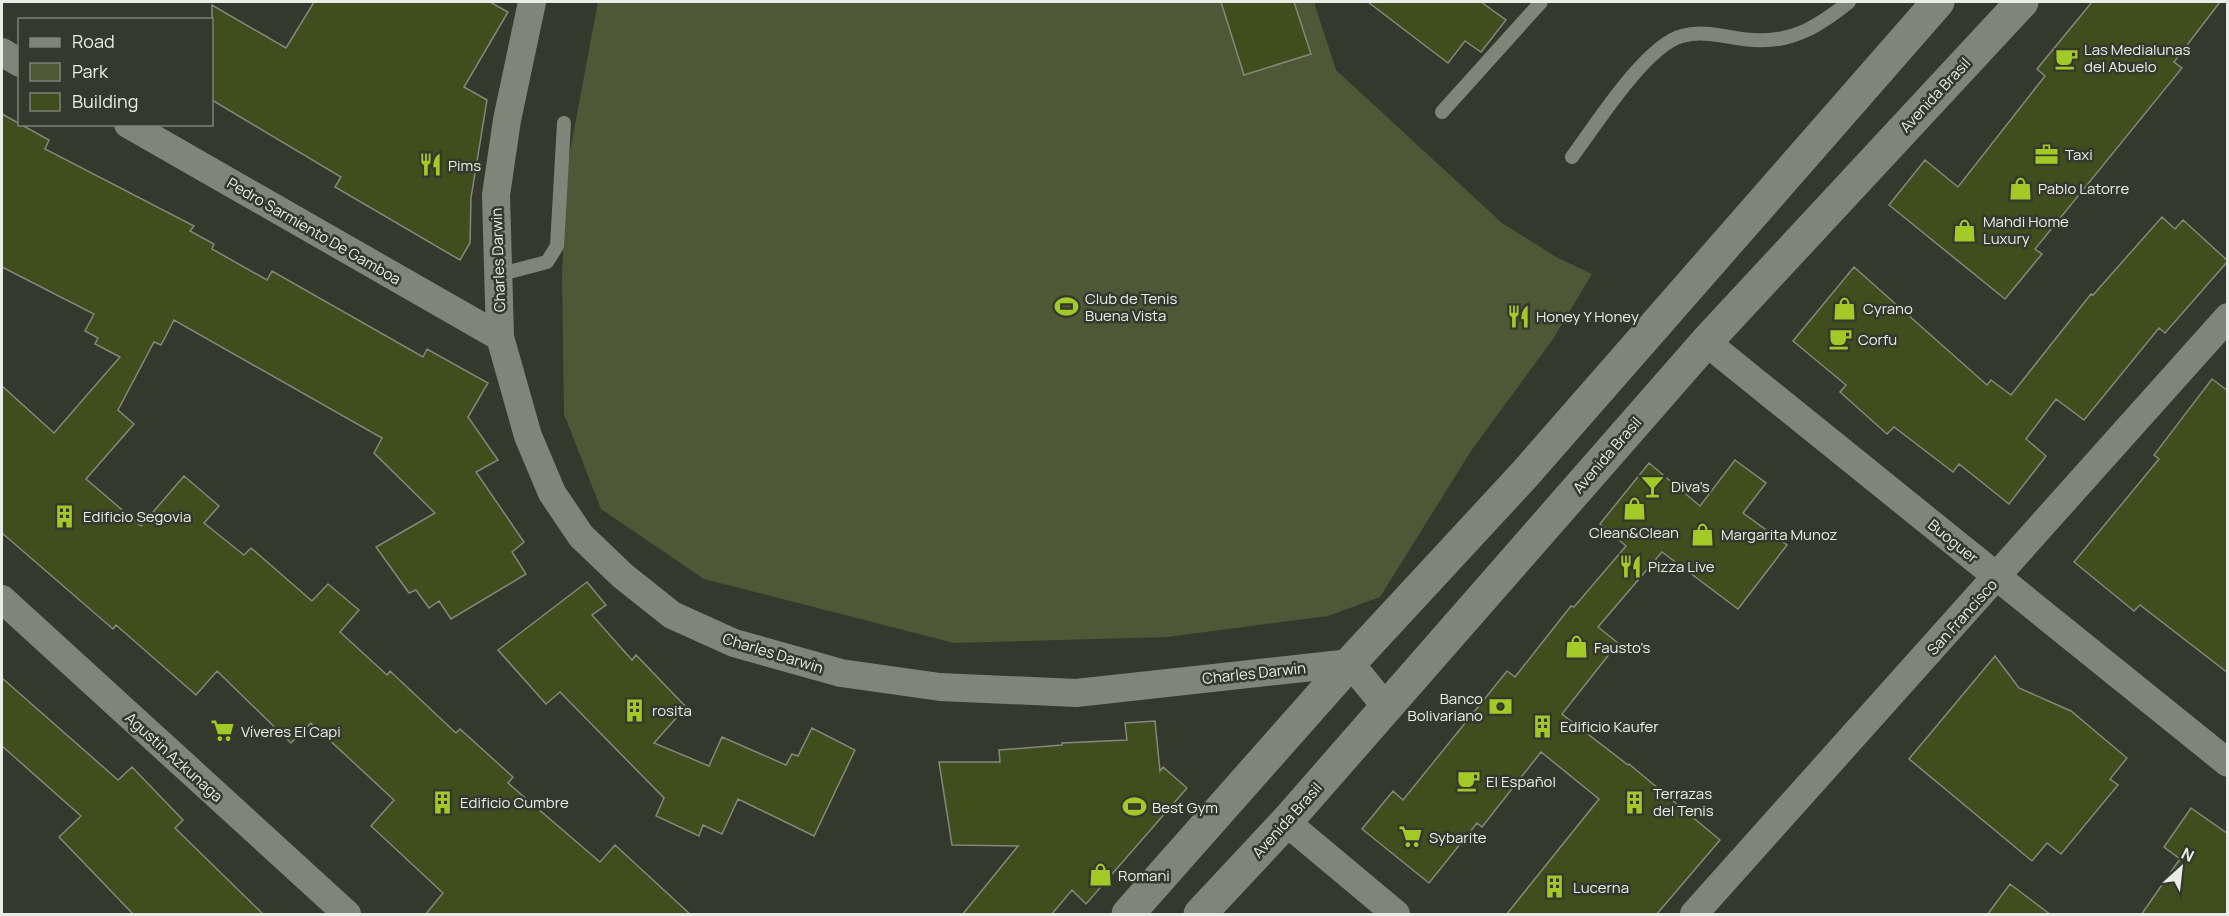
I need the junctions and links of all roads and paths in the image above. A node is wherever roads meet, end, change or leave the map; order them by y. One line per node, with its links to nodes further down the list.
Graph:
1 (532, 2): 12 (street, Charles Darwin)
2 (1541, 2): 8 (lane)
3 (1849, 2): 11 (lane)
4 (1938, 2): 18 (street)
5 (2022, 2): 15 (street, Avenida Brasil)
6 (2, 52): 7 (street)
7 (18, 62)
8 (1442, 112)
9 (564, 123): 12 (lane)
10 (131, 126): 14 (street, Pedro Sarmiento De Gamboa)
11 (1572, 157)
12 (498, 275): 14 (street, Charles Darwin)
13 (2228, 317): 16 (street, San Francisco)
14 (500, 338): 18 (street, Charles Darwin)
15 (1706, 342): 16 (street, Buoguer); 19 (street, Avenida Brasil)
16 (1997, 577): 20 (street, Buoguer); 26 (street, San Francisco)
17 (2, 599): 22 (street, Agustin Azkunaga)
18 (1350, 663): 19 (street); 23 (street)
19 (1386, 707): 21 (street, Avenida Brasil)
20 (2228, 763)
21 (1286, 822): 24 (street, Avenida Brasil); 25 (street)
22 (346, 915)
23 (1128, 915)
24 (1200, 915)
25 (1396, 915)
26 (1694, 915)

